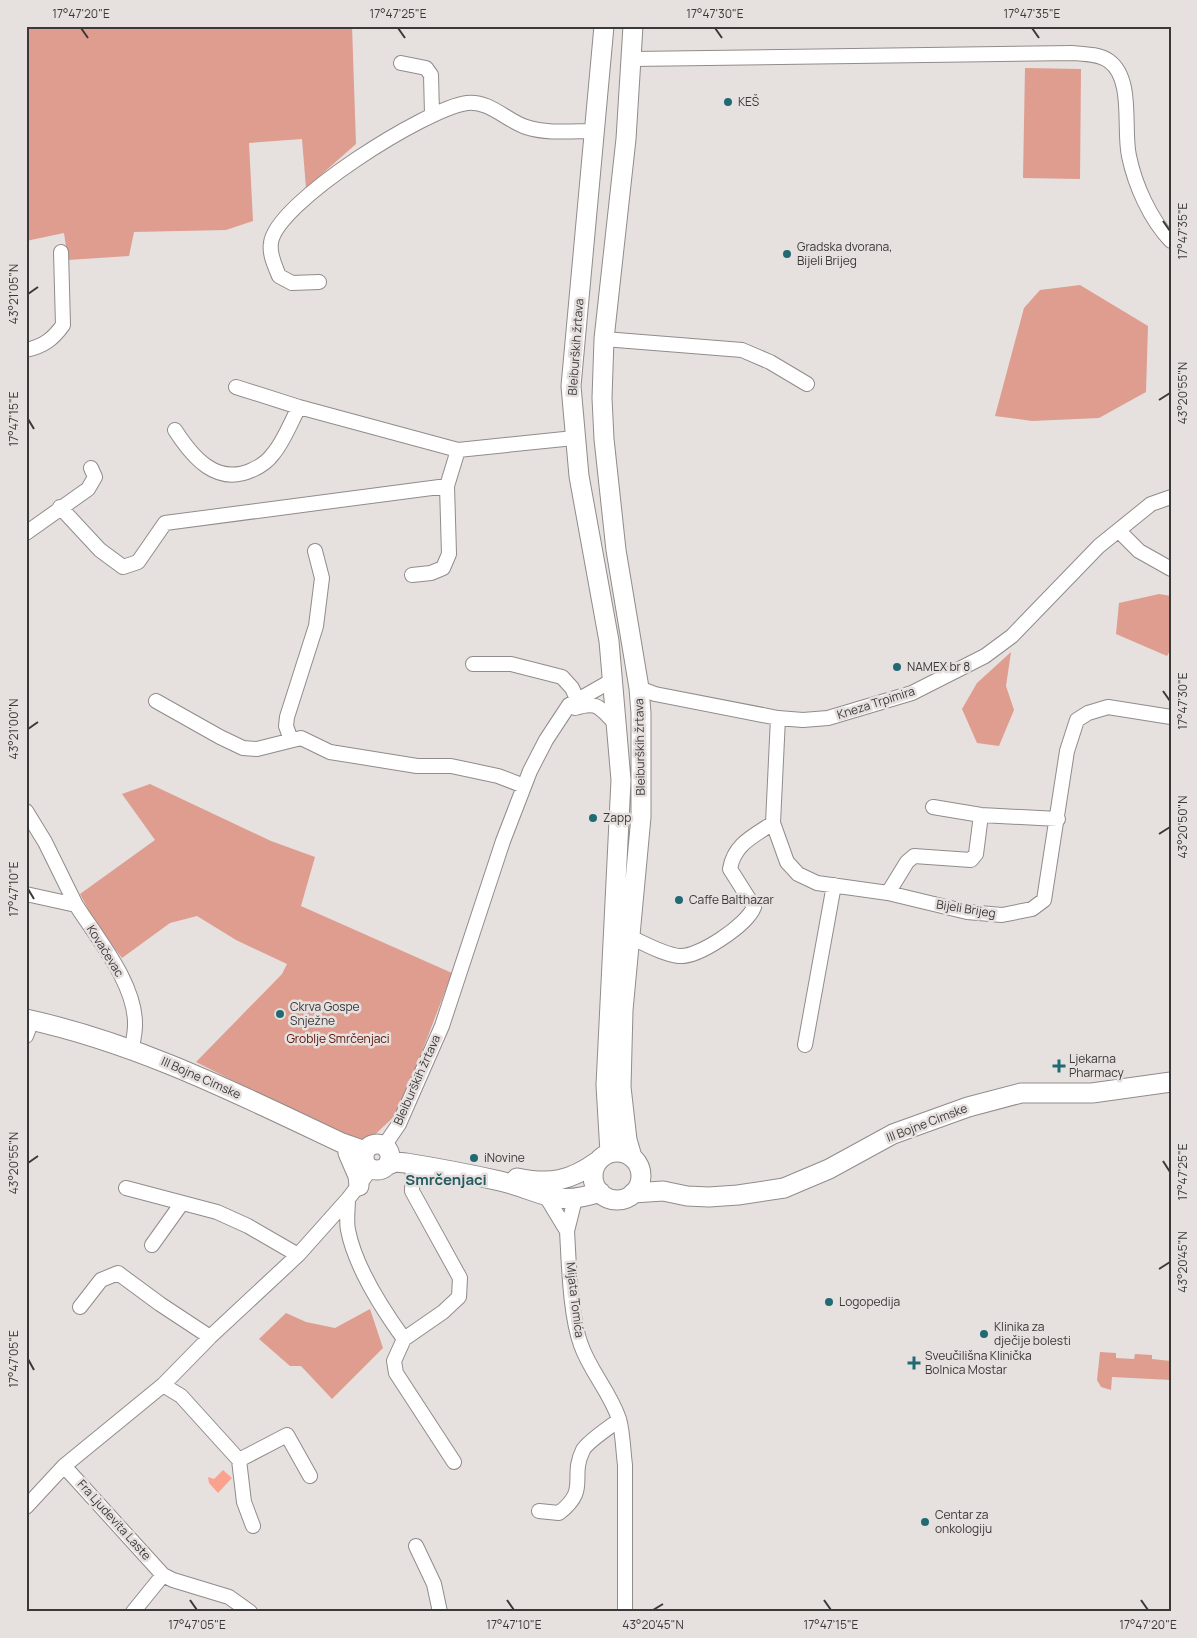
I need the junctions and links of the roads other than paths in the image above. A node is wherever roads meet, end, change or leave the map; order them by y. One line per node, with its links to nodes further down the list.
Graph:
1 (604, 26): 6 (street, Bleiburških žrtava)
2 (633, 26): 3 (street, Bleiburških žrtava)
3 (632, 59): 7 (street); 10 (street, Bleiburških žrtava)
4 (401, 62): 5 (street)
5 (432, 114): 6 (street); 9 (street)
6 (594, 131): 16 (street, Bleiburških žrtava)
7 (1171, 240)
8 (61, 252): 11 (street)
9 (318, 282)
10 (604, 339): 12 (street); 29 (street, Bleiburških žrtava)
11 (26, 350)
12 (807, 384)
13 (236, 386): 14 (street)
14 (299, 407): 15 (street); 17 (street)
15 (176, 430)
16 (574, 438): 17 (street); 28 (street, Bleiburških žrtava)
17 (458, 450): 19 (street)
18 (91, 468): 21 (street)
19 (447, 486): 21 (street); 26 (street)
20 (1171, 497): 22 (street, Kneza Trpimira)
21 (60, 507): 23 (street)
22 (1119, 531): 25 (street); 33 (street, Kneza Trpimira)
23 (26, 533)
24 (315, 551): 35 (street)
25 (1171, 569)
26 (412, 575)
27 (473, 664): 31 (street)
28 (611, 681): 31 (street, Bleiburških žrtava); 34 (street, Bleiburških žrtava)
29 (639, 688): 33 (street, Kneza Trpimira); 46 (street, Bleiburških žrtava)
30 (156, 701): 35 (street)
31 (579, 703): 34 (street, Bleiburških žrtava); 36 (street, Bleiburških žrtava)
32 (1171, 717): 40 (street, Bijeli Brijeg)
33 (778, 718): 41 (street, Bijeli Brijeg)
34 (614, 722): 53 (street, Bleiburških žrtava)
35 (291, 740): 36 (street)
36 (524, 786): 52 (street, Bleiburških žrtava)
37 (933, 807): 39 (street)
38 (26, 811): 45 (street, Kovačevac)
39 (980, 815): 40 (street); 43 (street)
40 (1058, 819): 43 (street, Bijeli Brijeg)
41 (773, 823): 42 (street, Bijeli Brijeg); 46 (street)
42 (834, 885): 43 (street, Bijeli Brijeg); 48 (street)
43 (888, 893)
44 (26, 894): 45 (street)
45 (76, 905): 49 (street, Kovačevac)
46 (628, 936): 54 (street, Bleiburških žrtava)
47 (28, 1025): 49 (street, III Bojne Cimske)
48 (805, 1045)
49 (132, 1048): 51 (street, III Bojne Cimske)
50 (1171, 1082): 56 (street, III Bojne Cimske)
51 (342, 1143): 52 (street, III Bojne Cimske); 59 (street)
52 (379, 1157): 53 (street, III Bojne Cimske); 55 (street, III Bojne Cimske); 59 (street)
53 (604, 1157): 54 (street); 58 (street)
54 (632, 1157): 56 (street)
55 (413, 1164): 60 (street, III Bojne Cimske); 69 (street)
56 (637, 1184): 58 (street)
57 (126, 1188): 62 (street)
58 (600, 1192): 61 (street, III Bojne Cimske)
59 (353, 1193): 63 (street)
60 (547, 1198): 61 (street, III Bojne Cimske); 64 (street, Mijata Tomića)
61 (575, 1200): 64 (street, Mijata Tomića)
62 (182, 1203): 65 (street); 66 (street)
63 (341, 1216): 66 (street); 69 (street)
64 (567, 1231): 71 (street, Mijata Tomića)
65 (152, 1245)
66 (298, 1255): 68 (street)
67 (80, 1307): 68 (street)
68 (210, 1337): 70 (street)
69 (404, 1339): 73 (street)
70 (163, 1385): 72 (street); 74 (street)
71 (619, 1420): 77 (street); 84 (street, Mijata Tomića)
72 (239, 1460): 75 (street); 78 (street)
73 (454, 1462)
74 (64, 1466): 76 (street); 80 (street, Fra Ljudevita Laste)
75 (310, 1476)
76 (26, 1507)
77 (539, 1511)
78 (253, 1526)
79 (416, 1546): 83 (street)
80 (163, 1575): 81 (street); 82 (street, Fra Ljudevita Laste)
81 (133, 1612)
82 (250, 1612)
83 (440, 1612)
84 (625, 1612)

